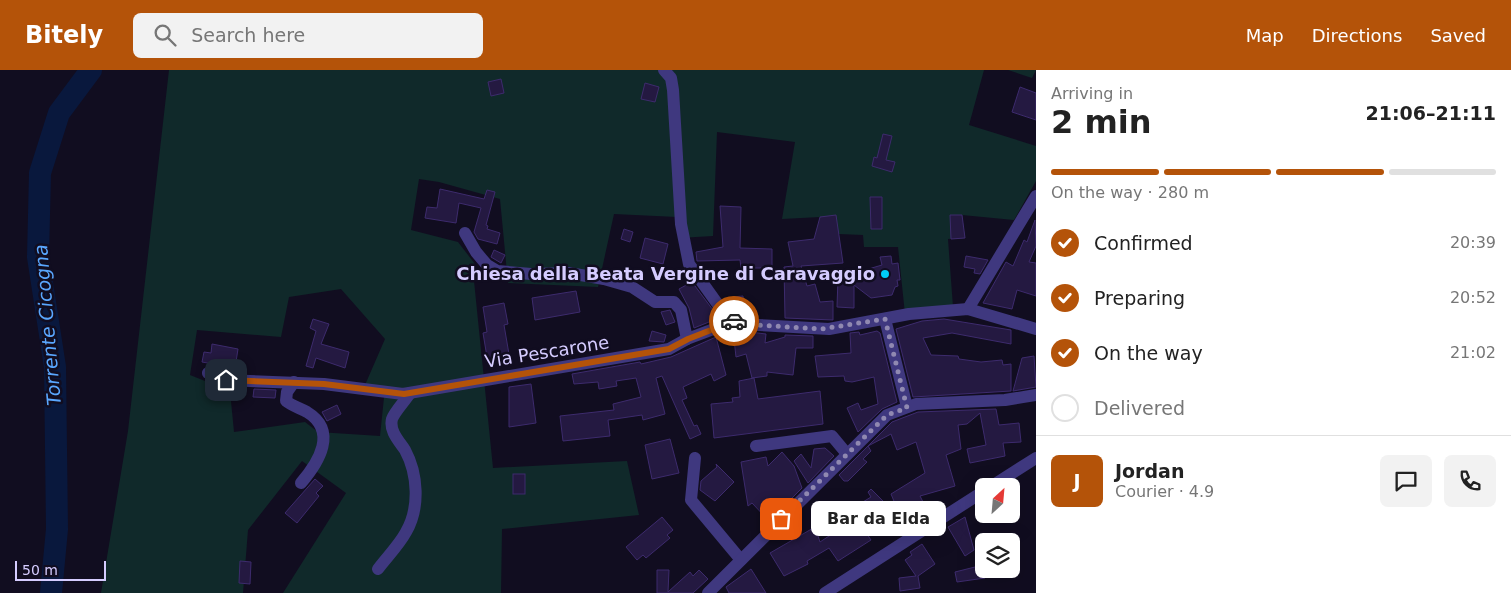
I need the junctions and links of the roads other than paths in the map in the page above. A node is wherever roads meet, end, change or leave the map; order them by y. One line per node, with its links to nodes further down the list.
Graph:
1 (664, 70): 5 (street)
2 (1036, 196): 4 (street)
3 (465, 232): 8 (street)
4 (968, 310): 6 (street); 7 (street)
5 (736, 320): 6 (street); 8 (street, Via Pescarone)
6 (880, 320): 13 (street)
7 (1036, 329)
8 (688, 339): 11 (street, Via Pescarone)
9 (208, 372): 10 (street, Via Pescarone)
10 (294, 382): 11 (street, Via Pescarone); 19 (street)
11 (410, 393): 22 (street)
12 (1036, 395): 13 (street)
13 (907, 408): 15 (street)
14 (756, 446): 15 (street)
15 (847, 454): 21 (street)
16 (695, 458): 21 (street)
17 (1036, 458): 18 (street)
18 (1005, 478)
19 (301, 483)
20 (975, 498): 24 (street)
21 (741, 560): 23 (street)
22 (378, 569)
23 (708, 593)
24 (825, 593)

